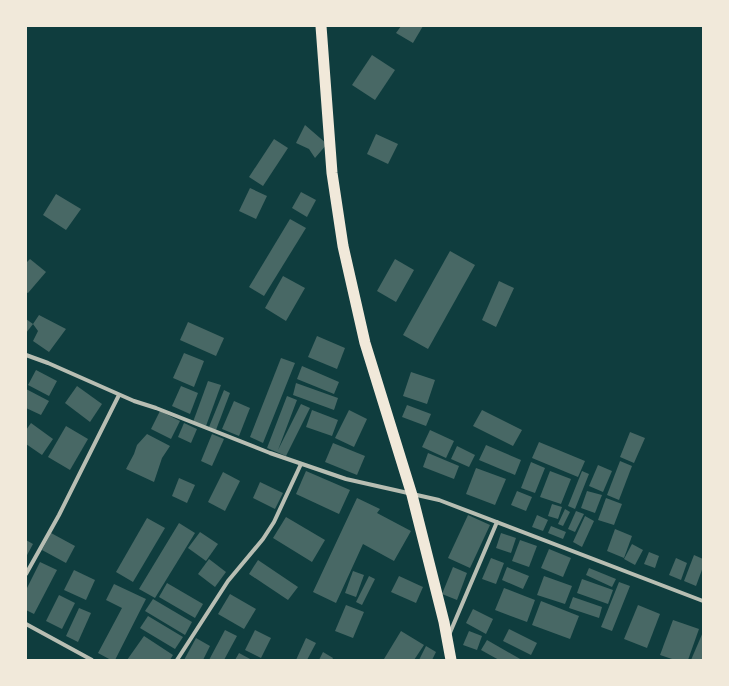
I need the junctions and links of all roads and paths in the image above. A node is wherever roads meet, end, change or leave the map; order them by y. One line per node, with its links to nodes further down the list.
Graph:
1 (321, 26): 5 (highway)
2 (26, 355): 3 (street)
3 (119, 395): 4 (street); 7 (street)
4 (301, 464): 5 (street); 12 (street)
5 (412, 495): 6 (street); 10 (highway)
6 (497, 522): 8 (street); 10 (street)
7 (26, 574)
8 (703, 601)
9 (26, 624): 11 (street)
10 (447, 641): 13 (highway)
11 (92, 660)
12 (177, 660)
13 (451, 660)

